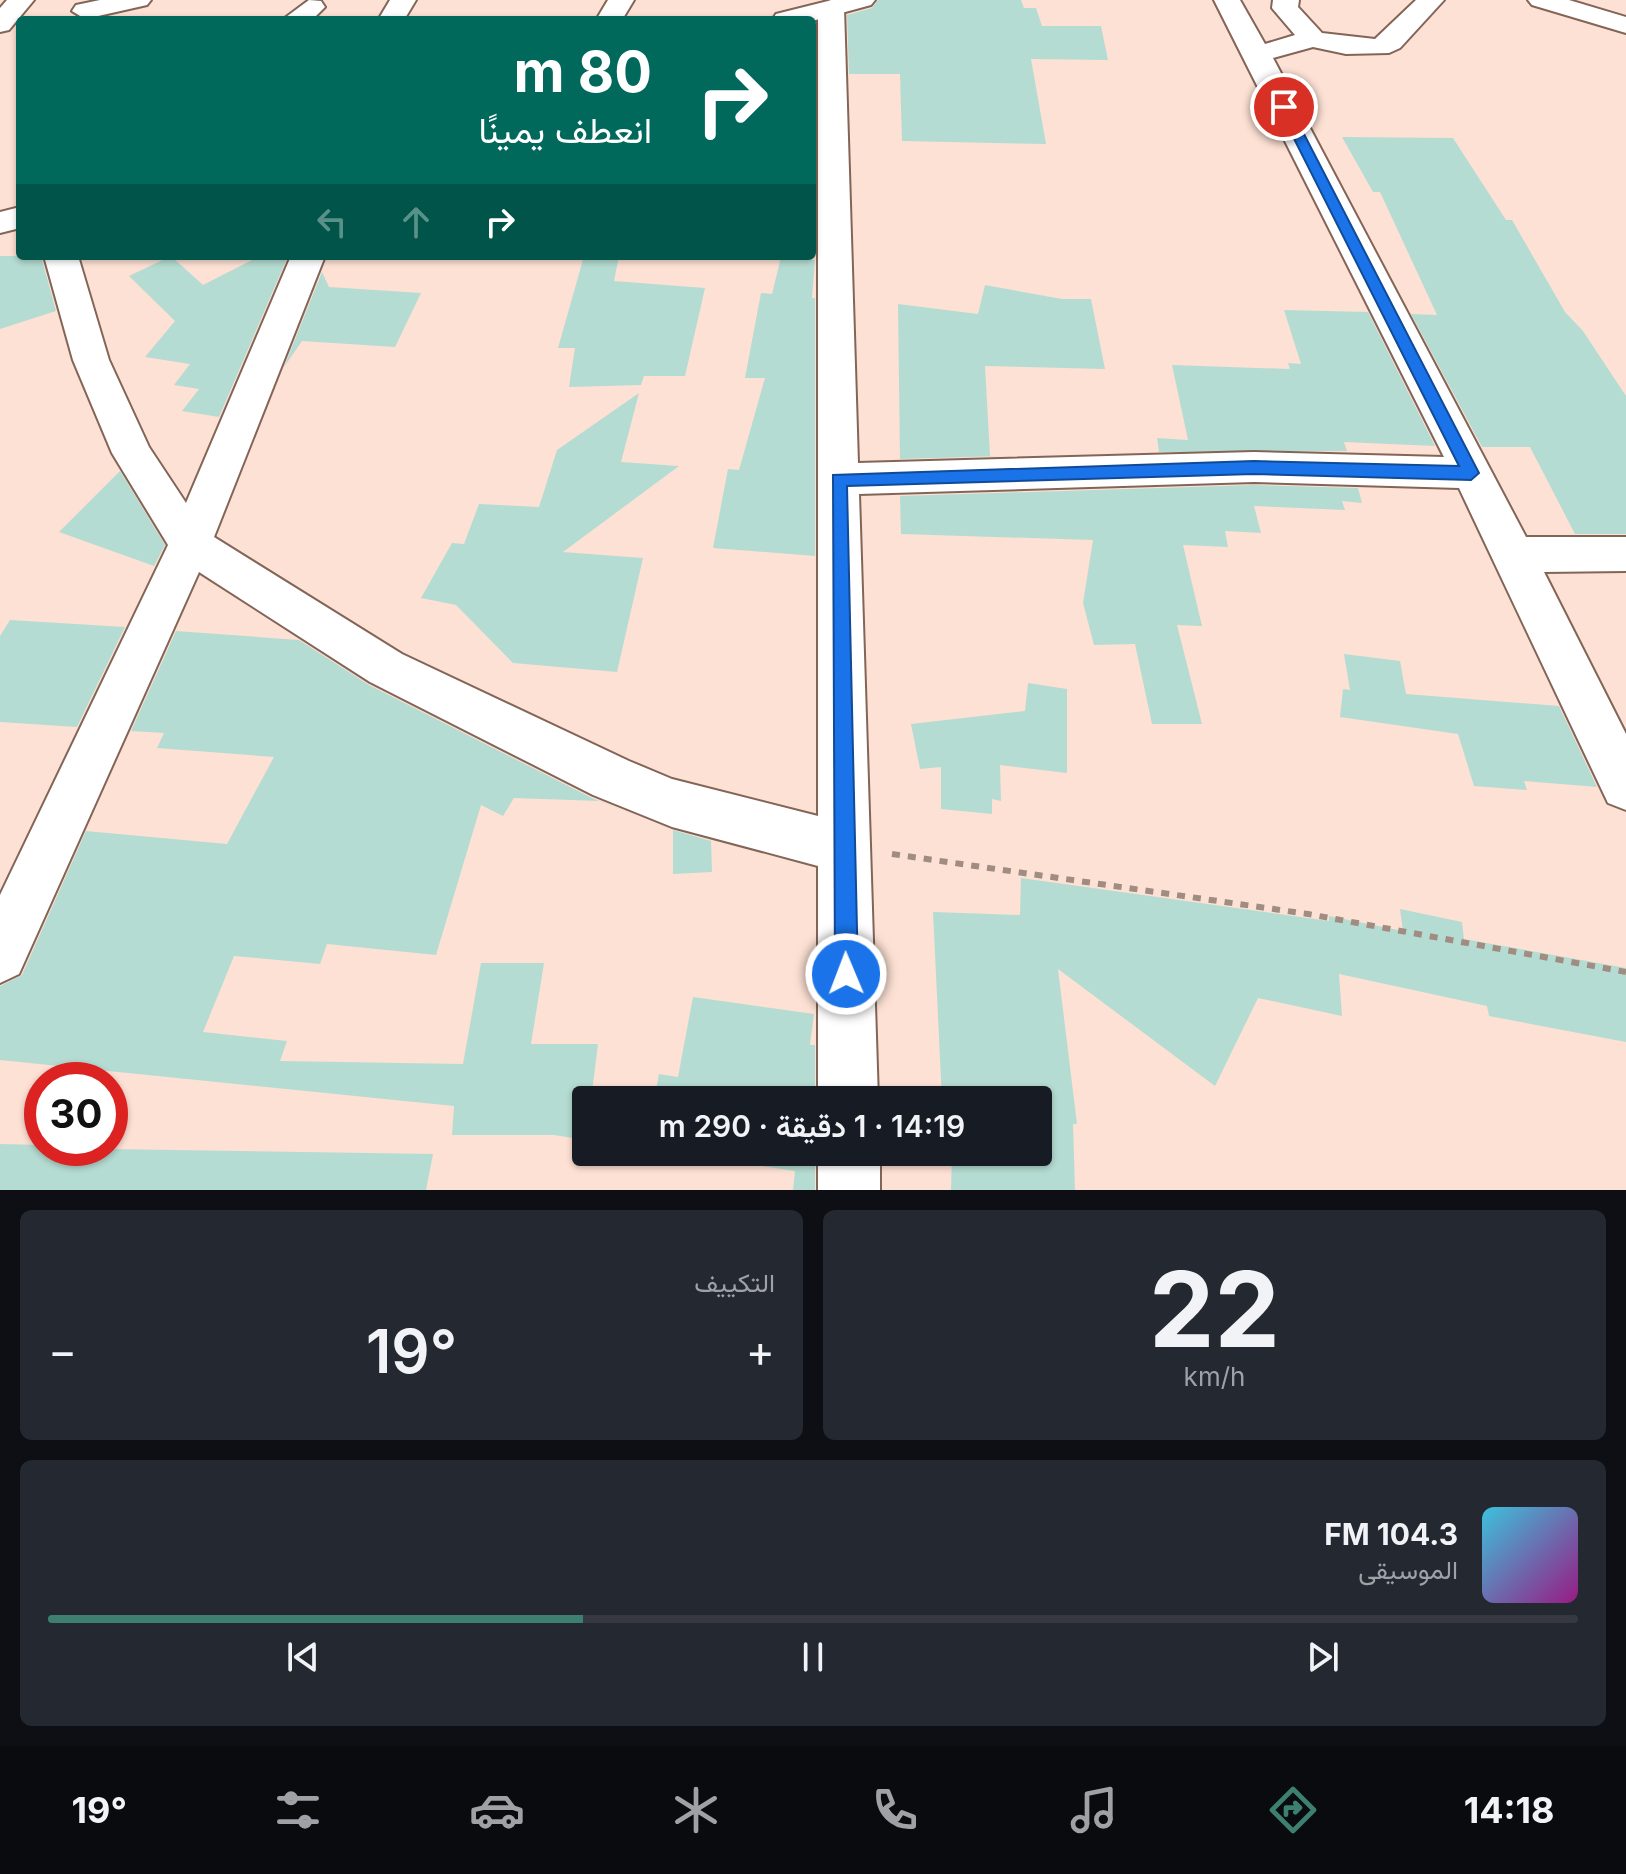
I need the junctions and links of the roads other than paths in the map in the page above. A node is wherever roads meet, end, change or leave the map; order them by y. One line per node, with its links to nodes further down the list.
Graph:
1 (21, 0): 11 (street)
2 (138, 0): 9 (street)
3 (1227, 0): 14 (street)
4 (1286, 0): 13 (street)
5 (1431, 0): 13 (street)
6 (1541, 0): 12 (street)
7 (59, 2): 9 (street)
8 (846, 4): 10 (street); 18 (street)
9 (84, 16)
10 (800, 16)
11 (0, 24)
12 (1626, 25)
13 (1313, 39): 14 (street)
14 (1257, 54): 17 (street)
15 (62, 260): 19 (street)
16 (306, 260): 19 (street)
17 (1471, 473): 18 (street); 21 (street)
18 (839, 479): 23 (street)
19 (190, 544): 23 (street); 24 (street)
20 (1626, 554): 21 (street)
21 (1514, 555): 22 (street)
22 (1626, 786)
23 (845, 848): 25 (street)
24 (0, 955)
25 (848, 1086)
26 (849, 1166): 27 (street)
27 (849, 1190)

